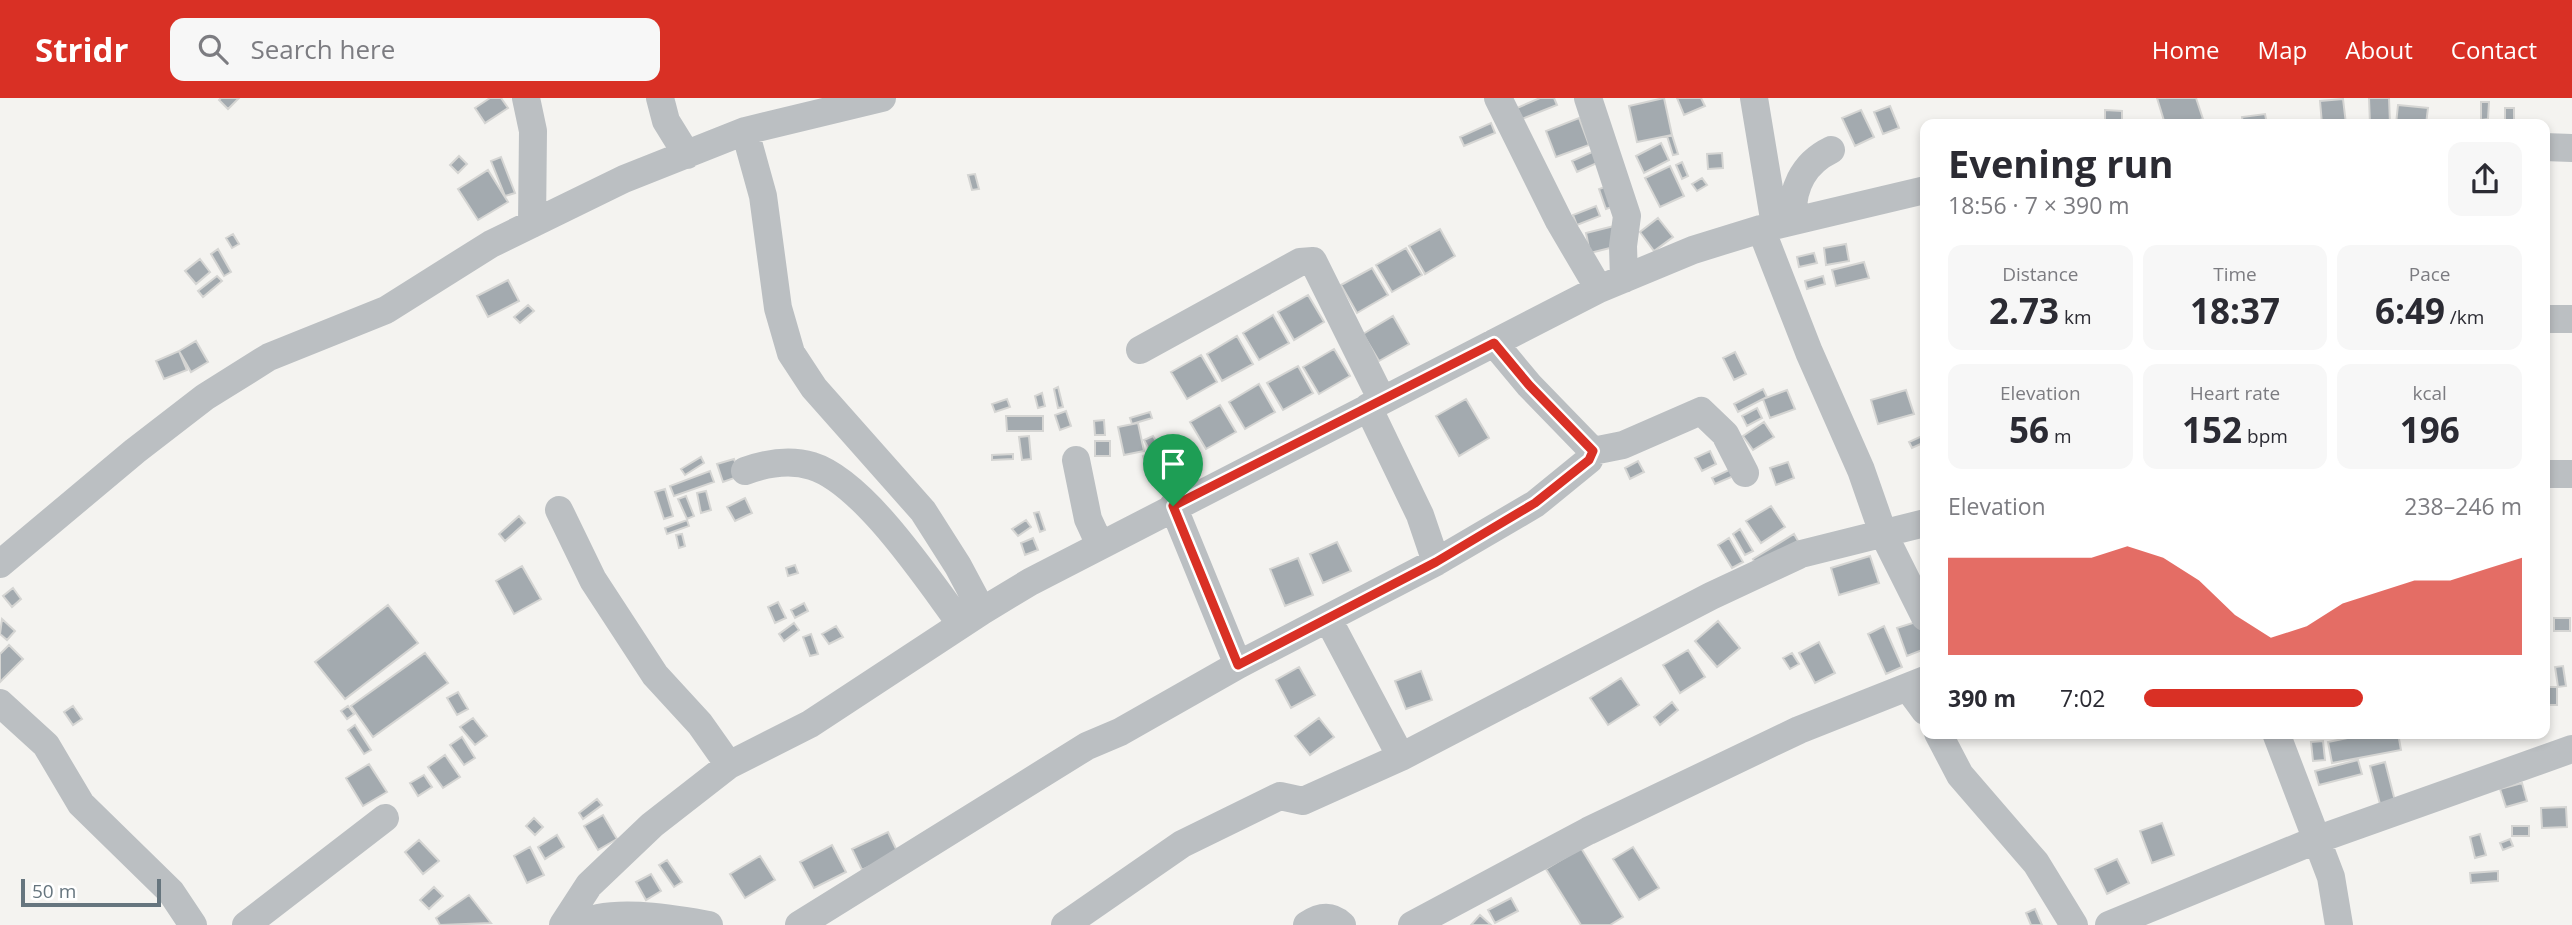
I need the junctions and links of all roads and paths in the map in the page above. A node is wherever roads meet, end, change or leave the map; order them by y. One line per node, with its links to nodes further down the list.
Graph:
1 (526, 98): 13 (street)
2 (660, 98): 11 (street)
3 (882, 98): 7 (street)
4 (1498, 98): 15 (street)
5 (1588, 98): 15 (street)
6 (1754, 98): 14 (street)
7 (745, 131): 11 (street); 35 (street)
8 (2550, 147): 9 (street)
9 (2572, 148)
10 (1831, 150): 14 (street)
11 (687, 155): 13 (street)
12 (1920, 191): 14 (street)
13 (531, 224): 33 (street)
14 (1777, 225): 15 (street); 30 (street)
15 (1612, 284): 18 (street)
16 (2550, 319): 17 (street)
17 (2572, 319)
18 (1494, 343): 20 (street); 21 (street)
19 (1140, 350): 20 (street)
20 (1375, 403): 27 (street); 32 (street)
21 (1593, 451): 24 (street); 32 (street)
22 (1076, 460): 31 (street)
23 (745, 471): 35 (street)
24 (1745, 473)
25 (2550, 474): 26 (street)
26 (2572, 474)
27 (1173, 506): 31 (street); 37 (street)
28 (559, 510): 44 (street)
29 (1920, 524): 30 (street)
30 (1883, 533): 34 (street); 43 (street)
31 (1101, 545): 35 (street)
32 (1436, 562): 36 (street)
33 (0, 564)
34 (1920, 607)
35 (971, 617): 44 (street)
36 (1328, 619): 37 (street); 43 (street)
37 (1238, 665): 52 (street)
38 (1917, 684): 56 (street)
39 (0, 704): 47 (street)
40 (1941, 739): 57 (street)
41 (2278, 739): 46 (street)
42 (2572, 749): 46 (street)
43 (1401, 757): 53 (street)
44 (729, 765): 49 (street)
45 (385, 818): 48 (street)
46 (2316, 840): 58 (street); 59 (street)
47 (193, 925)
48 (246, 925)
49 (563, 925)
50 (579, 925): 51 (street)
51 (709, 925)
52 (799, 925)
53 (1065, 925)
54 (1307, 925): 55 (street)
55 (1342, 925)
56 (1412, 925)
57 (2074, 925)
58 (2109, 925)
59 (2339, 925)

